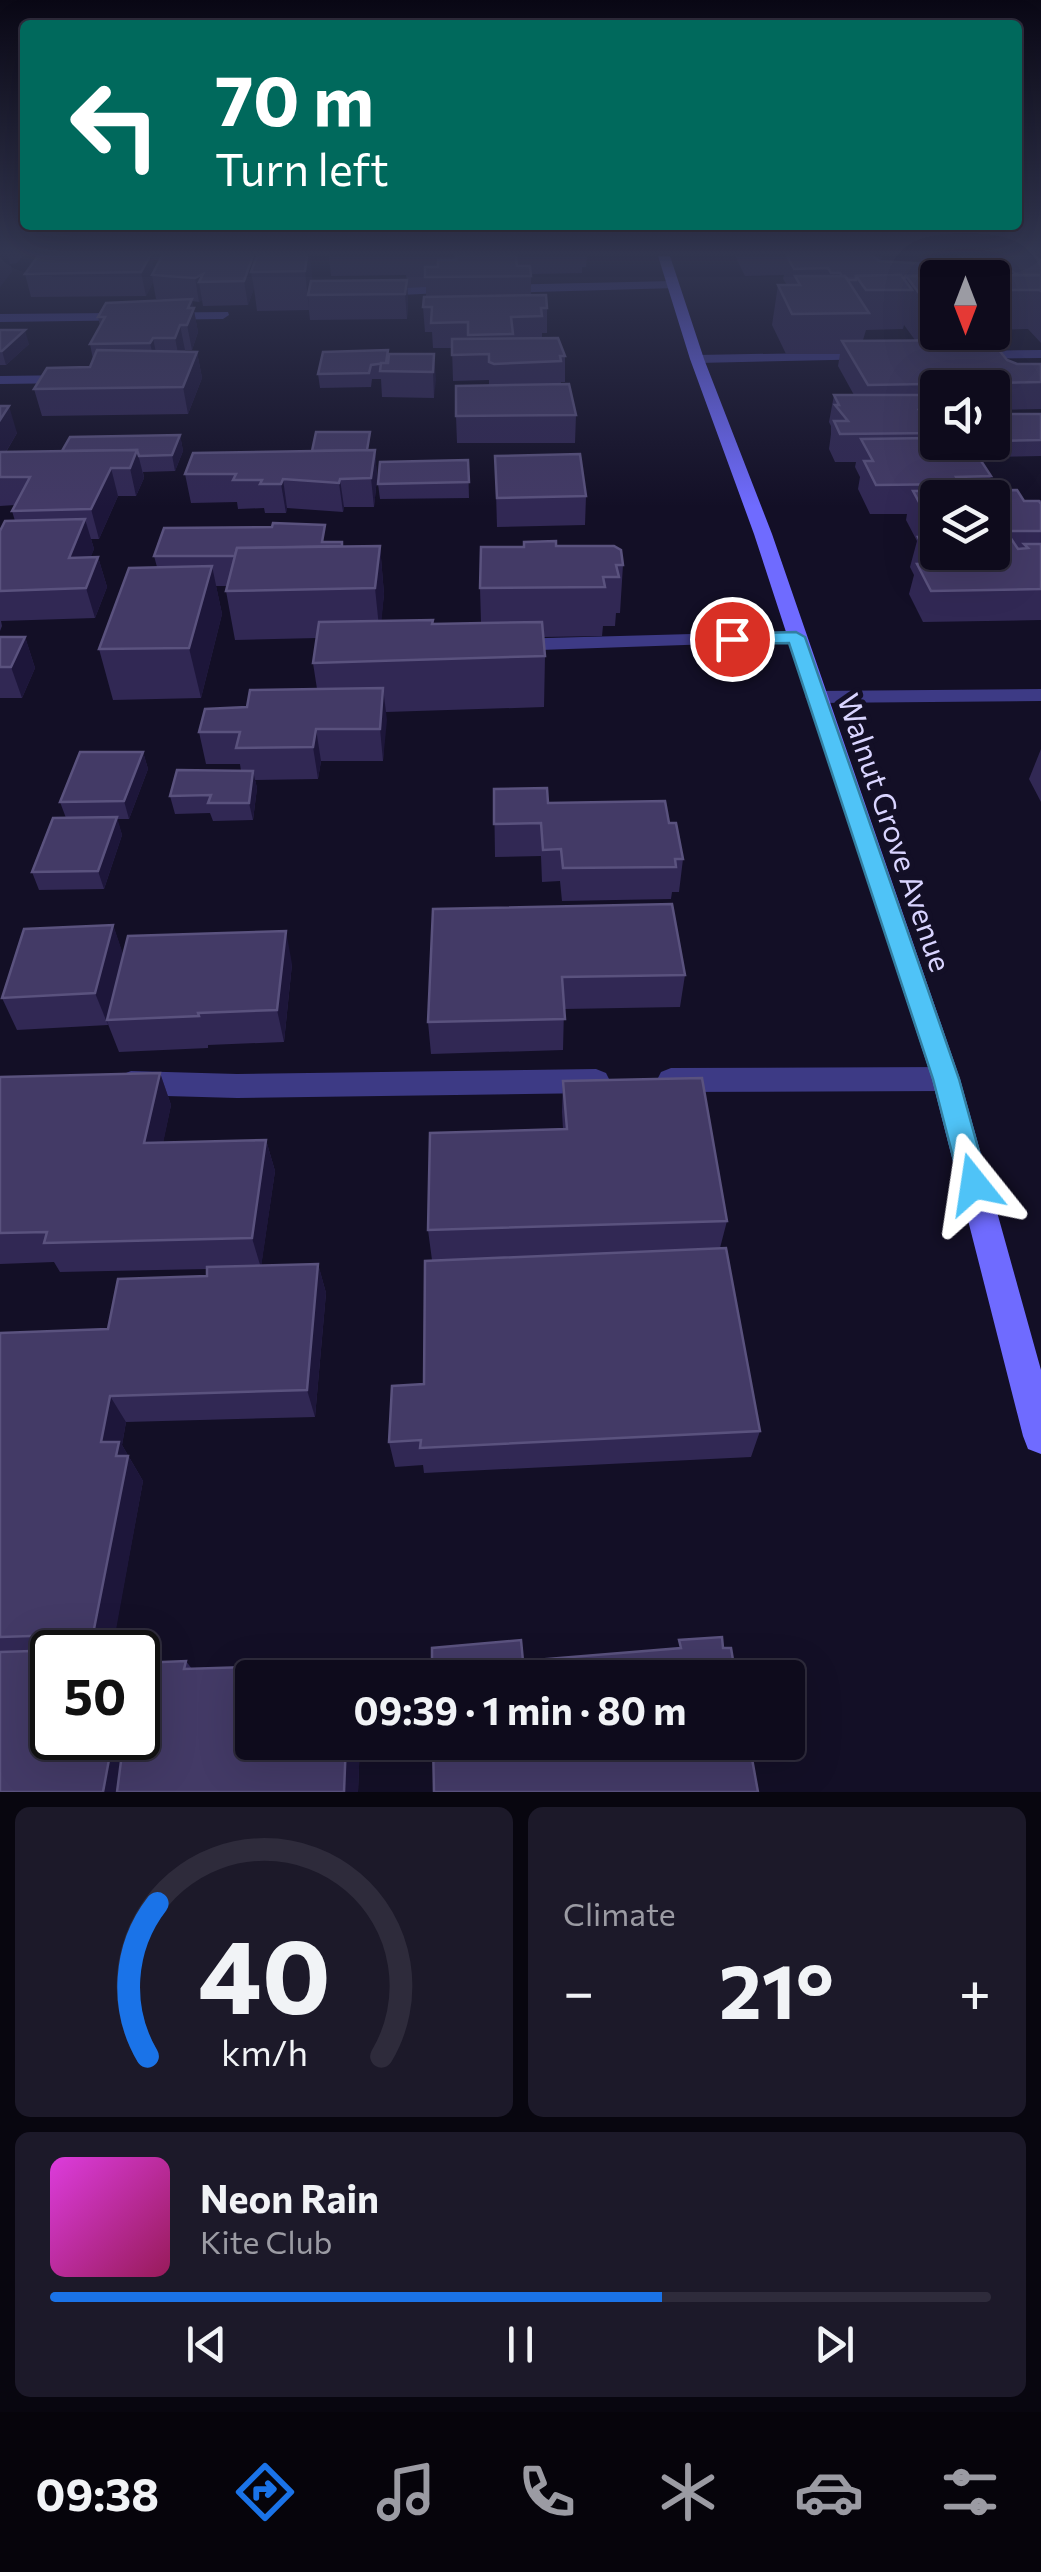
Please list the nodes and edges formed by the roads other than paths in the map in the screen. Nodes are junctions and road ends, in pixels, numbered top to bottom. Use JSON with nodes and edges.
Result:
{"nodes":[{"id":1,"x":691,"y":340,"type":"edge"},
{"id":2,"x":1041,"y":354,"type":"edge"},
{"id":3,"x":947,"y":355,"type":"edge"},
{"id":4,"x":891,"y":356,"type":"edge"},
{"id":5,"x":697,"y":359,"type":"junction"},
{"id":6,"x":86,"y":378,"type":"edge"},
{"id":7,"x":0,"y":380,"type":"edge"},
{"id":8,"x":796,"y":637,"type":"junction"},
{"id":9,"x":496,"y":646,"type":"edge"},
{"id":10,"x":815,"y":696,"type":"junction"},
{"id":11,"x":1041,"y":696,"type":"edge"},
{"id":12,"x":946,"y":1079,"type":"junction"},
{"id":13,"x":98,"y":1082,"type":"edge"},
{"id":14,"x":1041,"y":1436,"type":"edge"}],
"edges":[{"from":1,"to":5,"type":"main road","name":"Walnut Grove Avenue"},
{"from":2,"to":3,"type":"street"},
{"from":4,"to":5,"type":"street"},
{"from":5,"to":8,"type":"main road","name":"Walnut Grove Avenue"},
{"from":6,"to":7,"type":"street"},
{"from":8,"to":9,"type":"street"},
{"from":8,"to":10,"type":"main road","name":"Walnut Grove Avenue"},
{"from":10,"to":11,"type":"street"},
{"from":10,"to":12,"type":"main road","name":"Walnut Grove Avenue"},
{"from":12,"to":13,"type":"street"},
{"from":12,"to":14,"type":"main road","name":"Walnut Grove Avenue"}]}
